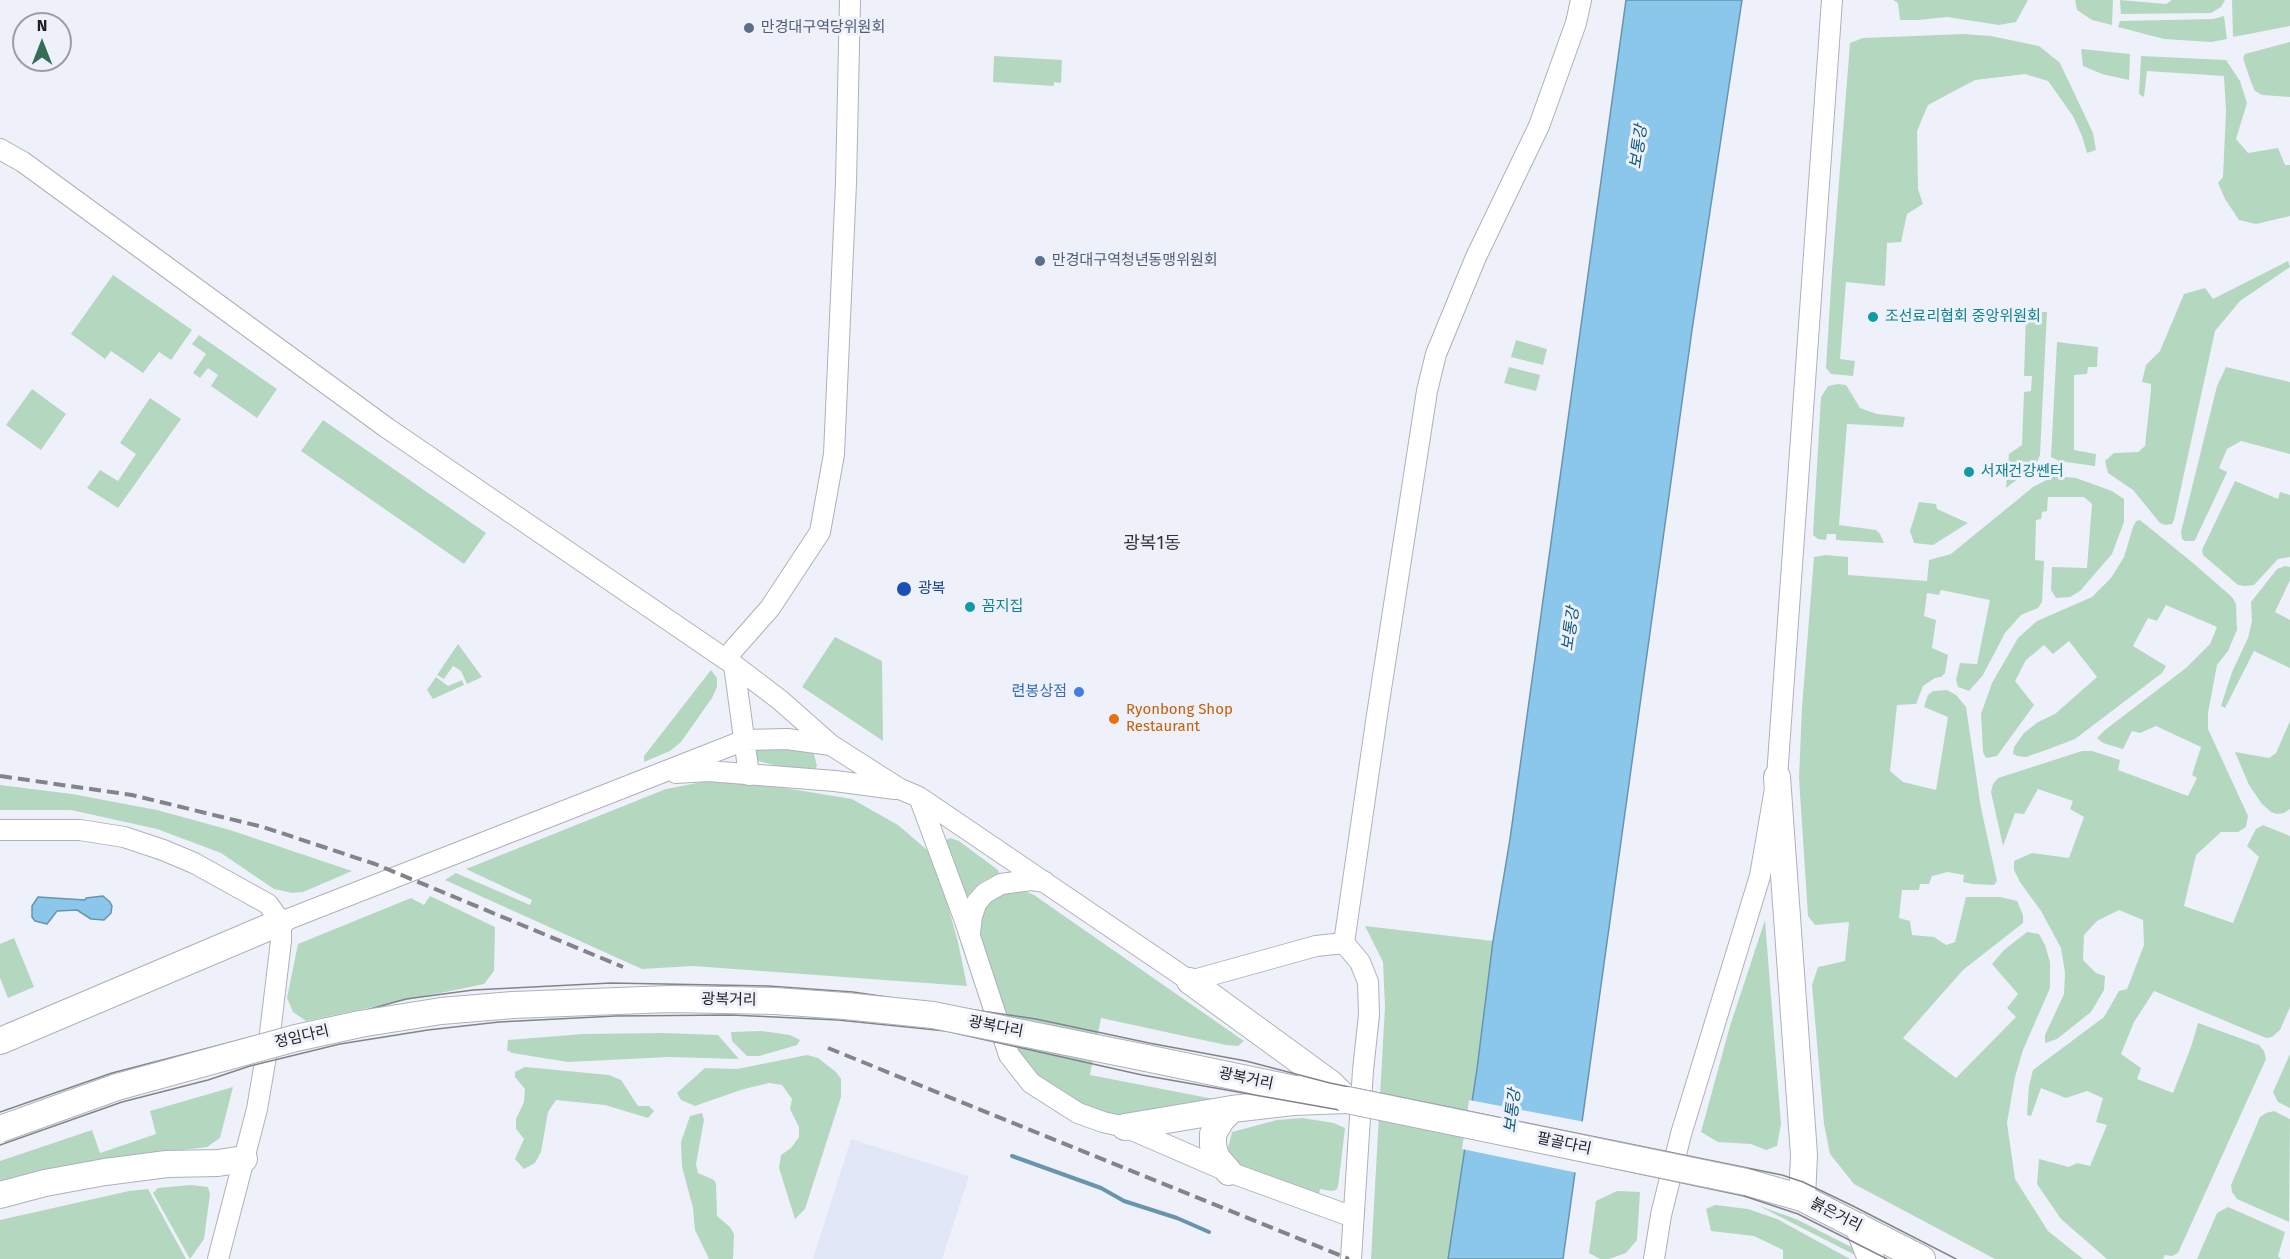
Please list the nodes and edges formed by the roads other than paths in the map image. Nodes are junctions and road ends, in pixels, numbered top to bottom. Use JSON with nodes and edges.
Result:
{"nodes":[{"id":1,"x":850,"y":0,"type":"edge"},
{"id":2,"x":1581,"y":0,"type":"edge"},
{"id":3,"x":1832,"y":0,"type":"edge"},
{"id":4,"x":0,"y":149,"type":"edge"},
{"id":5,"x":729,"y":662,"type":"junction"},
{"id":6,"x":745,"y":740,"type":"junction"},
{"id":7,"x":831,"y":746,"type":"junction"},
{"id":8,"x":655,"y":775,"type":"junction"},
{"id":9,"x":749,"y":775,"type":"junction"},
{"id":10,"x":1777,"y":777,"type":"junction"},
{"id":11,"x":835,"y":781,"type":"junction"},
{"id":12,"x":900,"y":789,"type":"junction"},
{"id":13,"x":919,"y":797,"type":"junction"},
{"id":14,"x":0,"y":830,"type":"edge"},
{"id":15,"x":1045,"y":882,"type":"junction"},
{"id":16,"x":281,"y":922,"type":"junction"},
{"id":17,"x":969,"y":939,"type":"junction"},
{"id":18,"x":1344,"y":943,"type":"junction"},
{"id":19,"x":1190,"y":981,"type":"junction"},
{"id":20,"x":614,"y":1000,"type":"joint"},
{"id":21,"x":844,"y":1006,"type":"joint"},
{"id":22,"x":0,"y":1041,"type":"edge"},
{"id":23,"x":1146,"y":1058,"type":"joint"},
{"id":24,"x":1347,"y":1100,"type":"junction"},
{"id":25,"x":1232,"y":1109,"type":"junction"},
{"id":26,"x":1125,"y":1127,"type":"junction"},
{"id":27,"x":0,"y":1129,"type":"edge"},
{"id":28,"x":244,"y":1159,"type":"junction"},
{"id":29,"x":1229,"y":1172,"type":"junction"},
{"id":30,"x":1746,"y":1182,"type":"joint"},
{"id":31,"x":0,"y":1195,"type":"edge"},
{"id":32,"x":1802,"y":1198,"type":"junction"},
{"id":33,"x":1353,"y":1217,"type":"junction"},
{"id":34,"x":1858,"y":1226,"type":"junction"},
{"id":35,"x":218,"y":1259,"type":"edge"},
{"id":36,"x":1351,"y":1259,"type":"edge"},
{"id":37,"x":1654,"y":1259,"type":"edge"},
{"id":38,"x":1871,"y":1259,"type":"edge"},
{"id":39,"x":1922,"y":1259,"type":"edge"}],
"edges":[{"from":1,"to":5,"type":"main road"},
{"from":2,"to":18,"type":"main road"},
{"from":3,"to":10,"type":"main road"},
{"from":4,"to":5,"type":"main road"},
{"from":5,"to":6,"type":"main road"},
{"from":5,"to":7,"type":"main road"},
{"from":6,"to":7,"type":"main road"},
{"from":6,"to":8,"type":"main road"},
{"from":6,"to":9,"type":"main road"},
{"from":7,"to":11,"type":"main road"},
{"from":7,"to":12,"type":"main road"},
{"from":8,"to":9,"type":"main road"},
{"from":8,"to":16,"type":"main road"},
{"from":9,"to":11,"type":"main road"},
{"from":10,"to":32,"type":"highway"},
{"from":10,"to":37,"type":"main road"},
{"from":11,"to":12,"type":"main road"},
{"from":12,"to":13,"type":"main road"},
{"from":13,"to":15,"type":"main road"},
{"from":13,"to":17,"type":"main road"},
{"from":14,"to":16,"type":"main road"},
{"from":15,"to":17,"type":"main road"},
{"from":15,"to":19,"type":"main road"},
{"from":16,"to":22,"type":"highway"},
{"from":16,"to":28,"type":"main road"},
{"from":17,"to":26,"type":"main road"},
{"from":18,"to":19,"type":"main road"},
{"from":18,"to":33,"type":"main road"},
{"from":19,"to":24,"type":"highway"},
{"from":20,"to":21,"type":"highway","name":"광복거리","bridge":true},
{"from":20,"to":27,"type":"highway","name":"정임다리","bridge":true},
{"from":21,"to":23,"type":"highway","name":"광복다리","bridge":true},
{"from":23,"to":24,"type":"highway","name":"광복거리"},
{"from":24,"to":25,"type":"highway"},
{"from":24,"to":30,"type":"highway","name":"팔골다리","bridge":true},
{"from":25,"to":26,"type":"highway"},
{"from":25,"to":29,"type":"highway"},
{"from":26,"to":29,"type":"main road"},
{"from":28,"to":31,"type":"highway"},
{"from":28,"to":35,"type":"main road"},
{"from":29,"to":33,"type":"main road"},
{"from":30,"to":32,"type":"highway","name":"붉은거리"},
{"from":32,"to":34,"type":"highway","name":"붉은거리"},
{"from":33,"to":36,"type":"main road"},
{"from":34,"to":38,"type":"highway"},
{"from":34,"to":39,"type":"highway","name":"붉은거리"}]}
